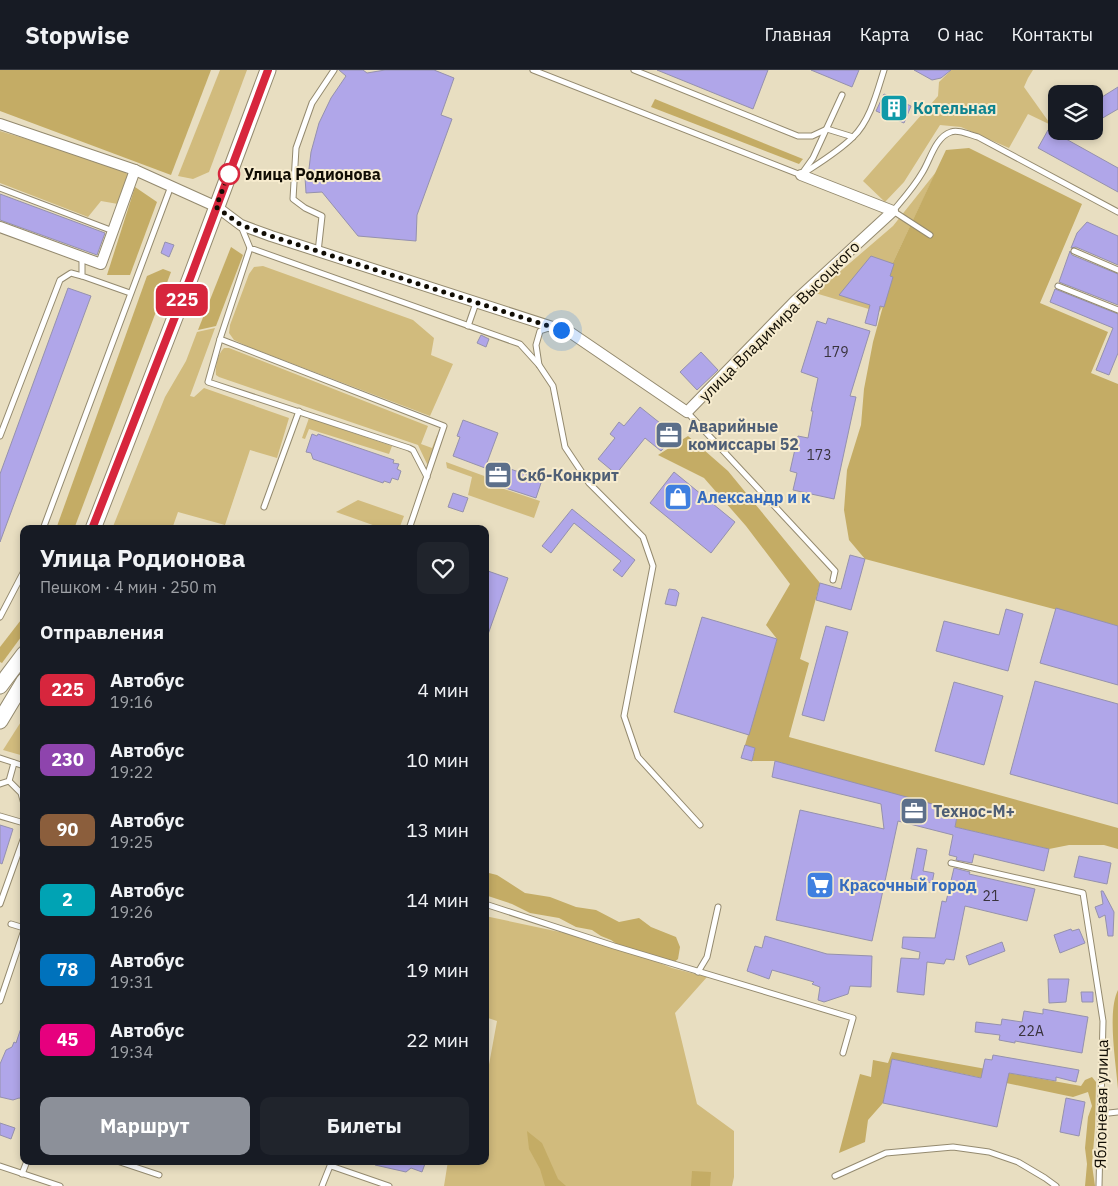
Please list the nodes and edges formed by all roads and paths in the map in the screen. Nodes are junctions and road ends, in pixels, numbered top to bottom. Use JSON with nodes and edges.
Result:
{"nodes":[{"id":1,"x":268,"y":70,"type":"edge"},
{"id":2,"x":334,"y":70,"type":"edge"},
{"id":3,"x":533,"y":70,"type":"edge"},
{"id":4,"x":634,"y":70,"type":"edge"},
{"id":5,"x":884,"y":70,"type":"edge"},
{"id":6,"x":842,"y":95,"type":"dead end"},
{"id":7,"x":0,"y":124,"type":"edge"},
{"id":8,"x":827,"y":129,"type":"junction"},
{"id":9,"x":853,"y":137,"type":"junction"},
{"id":10,"x":135,"y":170,"type":"junction"},
{"id":11,"x":802,"y":175,"type":"junction"},
{"id":12,"x":171,"y":185,"type":"junction"},
{"id":13,"x":0,"y":188,"type":"edge"},
{"id":14,"x":216,"y":207,"type":"junction"},
{"id":15,"x":893,"y":210,"type":"junction"},
{"id":16,"x":1118,"y":212,"type":"edge"},
{"id":17,"x":241,"y":225,"type":"junction"},
{"id":18,"x":0,"y":228,"type":"edge"},
{"id":19,"x":113,"y":230,"type":"junction"},
{"id":20,"x":930,"y":234,"type":"dead end"},
{"id":21,"x":250,"y":248,"type":"junction"},
{"id":22,"x":1074,"y":251,"type":"dead end"},
{"id":23,"x":318,"y":252,"type":"junction"},
{"id":24,"x":82,"y":258,"type":"junction"},
{"id":25,"x":1118,"y":270,"type":"edge"},
{"id":26,"x":82,"y":276,"type":"junction"},
{"id":27,"x":1058,"y":286,"type":"dead end"},
{"id":28,"x":130,"y":294,"type":"junction"},
{"id":29,"x":476,"y":302,"type":"junction"},
{"id":30,"x":1118,"y":310,"type":"edge"},
{"id":31,"x":468,"y":326,"type":"junction"},
{"id":32,"x":551,"y":327,"type":"junction"},
{"id":33,"x":220,"y":339,"type":"junction"},
{"id":34,"x":539,"y":365,"type":"junction"},
{"id":35,"x":299,"y":411,"type":"junction"},
{"id":36,"x":687,"y":412,"type":"junction"},
{"id":37,"x":0,"y":436,"type":"edge"},
{"id":38,"x":427,"y":477,"type":"junction"},
{"id":39,"x":264,"y":507,"type":"dead end"},
{"id":40,"x":44,"y":525,"type":"edge"},
{"id":41,"x":94,"y":525,"type":"edge"},
{"id":42,"x":410,"y":525,"type":"edge"},
{"id":43,"x":20,"y":579,"type":"edge"},
{"id":44,"x":833,"y":580,"type":"dead end"},
{"id":45,"x":0,"y":617,"type":"edge"},
{"id":46,"x":20,"y":659,"type":"edge"},
{"id":47,"x":1,"y":683,"type":"edge"},
{"id":48,"x":20,"y":688,"type":"edge"},
{"id":49,"x":0,"y":721,"type":"edge"},
{"id":50,"x":0,"y":758,"type":"edge"},
{"id":51,"x":14,"y":763,"type":"junction"},
{"id":52,"x":20,"y":765,"type":"edge"},
{"id":53,"x":9,"y":781,"type":"junction"},
{"id":54,"x":0,"y":784,"type":"edge"},
{"id":55,"x":20,"y":792,"type":"edge"},
{"id":56,"x":0,"y":816,"type":"edge"},
{"id":57,"x":20,"y":822,"type":"edge"},
{"id":58,"x":700,"y":825,"type":"dead end"},
{"id":59,"x":20,"y":849,"type":"edge"},
{"id":60,"x":951,"y":863,"type":"dead end"},
{"id":61,"x":0,"y":904,"type":"edge"},
{"id":62,"x":489,"y":905,"type":"edge"},
{"id":63,"x":718,"y":907,"type":"dead end"},
{"id":64,"x":11,"y":924,"type":"dead end"},
{"id":65,"x":20,"y":927,"type":"edge"},
{"id":66,"x":20,"y":941,"type":"edge"},
{"id":67,"x":698,"y":972,"type":"junction"},
{"id":68,"x":0,"y":1001,"type":"edge"},
{"id":69,"x":843,"y":1053,"type":"dead end"},
{"id":70,"x":1118,"y":1112,"type":"edge"},
{"id":71,"x":1100,"y":1114,"type":"junction"},
{"id":72,"x":25,"y":1165,"type":"edge"},
{"id":73,"x":129,"y":1165,"type":"edge"},
{"id":74,"x":331,"y":1165,"type":"edge"},
{"id":75,"x":334,"y":1165,"type":"edge"},
{"id":76,"x":0,"y":1166,"type":"edge"},
{"id":77,"x":22,"y":1174,"type":"junction"},
{"id":78,"x":159,"y":1175,"type":"dead end"},
{"id":79,"x":835,"y":1176,"type":"dead end"},
{"id":80,"x":60,"y":1186,"type":"edge"},
{"id":81,"x":322,"y":1186,"type":"edge"},
{"id":82,"x":389,"y":1186,"type":"edge"},
{"id":83,"x":1056,"y":1186,"type":"edge"},
{"id":84,"x":1099,"y":1186,"type":"edge"}],
"edges":[{"from":1,"to":14,"type":"main road"},
{"from":2,"to":23,"type":"lane"},
{"from":3,"to":11,"type":"lane"},
{"from":4,"to":8,"type":"lane"},
{"from":5,"to":9,"type":"lane"},
{"from":6,"to":8,"type":"lane"},
{"from":7,"to":10,"type":"street","name":"улица Владимира Высоцкого"},
{"from":8,"to":9,"type":"lane"},
{"from":8,"to":11,"type":"lane"},
{"from":9,"to":11,"type":"lane"},
{"from":10,"to":12,"type":"street","name":"улица Владимира Высоцкого"},
{"from":10,"to":19,"type":"street"},
{"from":11,"to":15,"type":"street"},
{"from":12,"to":14,"type":"street","name":"улица Владимира Высоцкого"},
{"from":12,"to":28,"type":"lane"},
{"from":13,"to":19,"type":"lane"},
{"from":14,"to":17,"type":"street","name":"улица Владимира Высоцкого"},
{"from":14,"to":41,"type":"main road"},
{"from":15,"to":16,"type":"lane"},
{"from":15,"to":20,"type":"lane"},
{"from":15,"to":36,"type":"street","name":"улица Владимира Высоцкого"},
{"from":17,"to":21,"type":"lane"},
{"from":17,"to":23,"type":"street","name":"улица Владимира Высоцкого"},
{"from":18,"to":24,"type":"street"},
{"from":19,"to":24,"type":"street"},
{"from":21,"to":31,"type":"lane"},
{"from":21,"to":33,"type":"lane"},
{"from":22,"to":25,"type":"lane"},
{"from":23,"to":29,"type":"street","name":"улица Владимира Высоцкого"},
{"from":24,"to":26,"type":"lane"},
{"from":26,"to":28,"type":"lane"},
{"from":26,"to":37,"type":"lane"},
{"from":27,"to":30,"type":"lane"},
{"from":28,"to":40,"type":"lane"},
{"from":29,"to":31,"type":"lane"},
{"from":29,"to":32,"type":"street","name":"улица Владимира Высоцкого"},
{"from":31,"to":34,"type":"lane"},
{"from":32,"to":34,"type":"lane"},
{"from":32,"to":36,"type":"street","name":"улица Владимира Высоцкого"},
{"from":33,"to":35,"type":"lane"},
{"from":33,"to":38,"type":"lane"},
{"from":34,"to":58,"type":"lane"},
{"from":35,"to":38,"type":"lane"},
{"from":35,"to":39,"type":"lane"},
{"from":36,"to":44,"type":"lane"},
{"from":38,"to":42,"type":"lane"},
{"from":43,"to":45,"type":"lane"},
{"from":46,"to":47,"type":"main road"},
{"from":48,"to":49,"type":"main road"},
{"from":50,"to":51,"type":"lane"},
{"from":51,"to":52,"type":"lane"},
{"from":51,"to":53,"type":"lane"},
{"from":53,"to":54,"type":"lane"},
{"from":53,"to":55,"type":"lane"},
{"from":56,"to":57,"type":"lane"},
{"from":59,"to":61,"type":"lane"},
{"from":60,"to":71,"type":"lane","name":"Яблоневая улица"},
{"from":62,"to":67,"type":"lane"},
{"from":63,"to":67,"type":"lane"},
{"from":64,"to":65,"type":"lane"},
{"from":66,"to":68,"type":"lane"},
{"from":67,"to":69,"type":"lane"},
{"from":70,"to":71,"type":"lane"},
{"from":71,"to":84,"type":"lane","name":"Яблоневая улица"},
{"from":72,"to":77,"type":"lane"},
{"from":73,"to":78,"type":"lane"},
{"from":74,"to":81,"type":"lane"},
{"from":75,"to":82,"type":"lane"},
{"from":76,"to":77,"type":"lane"},
{"from":77,"to":80,"type":"lane"},
{"from":79,"to":83,"type":"lane"}]}
